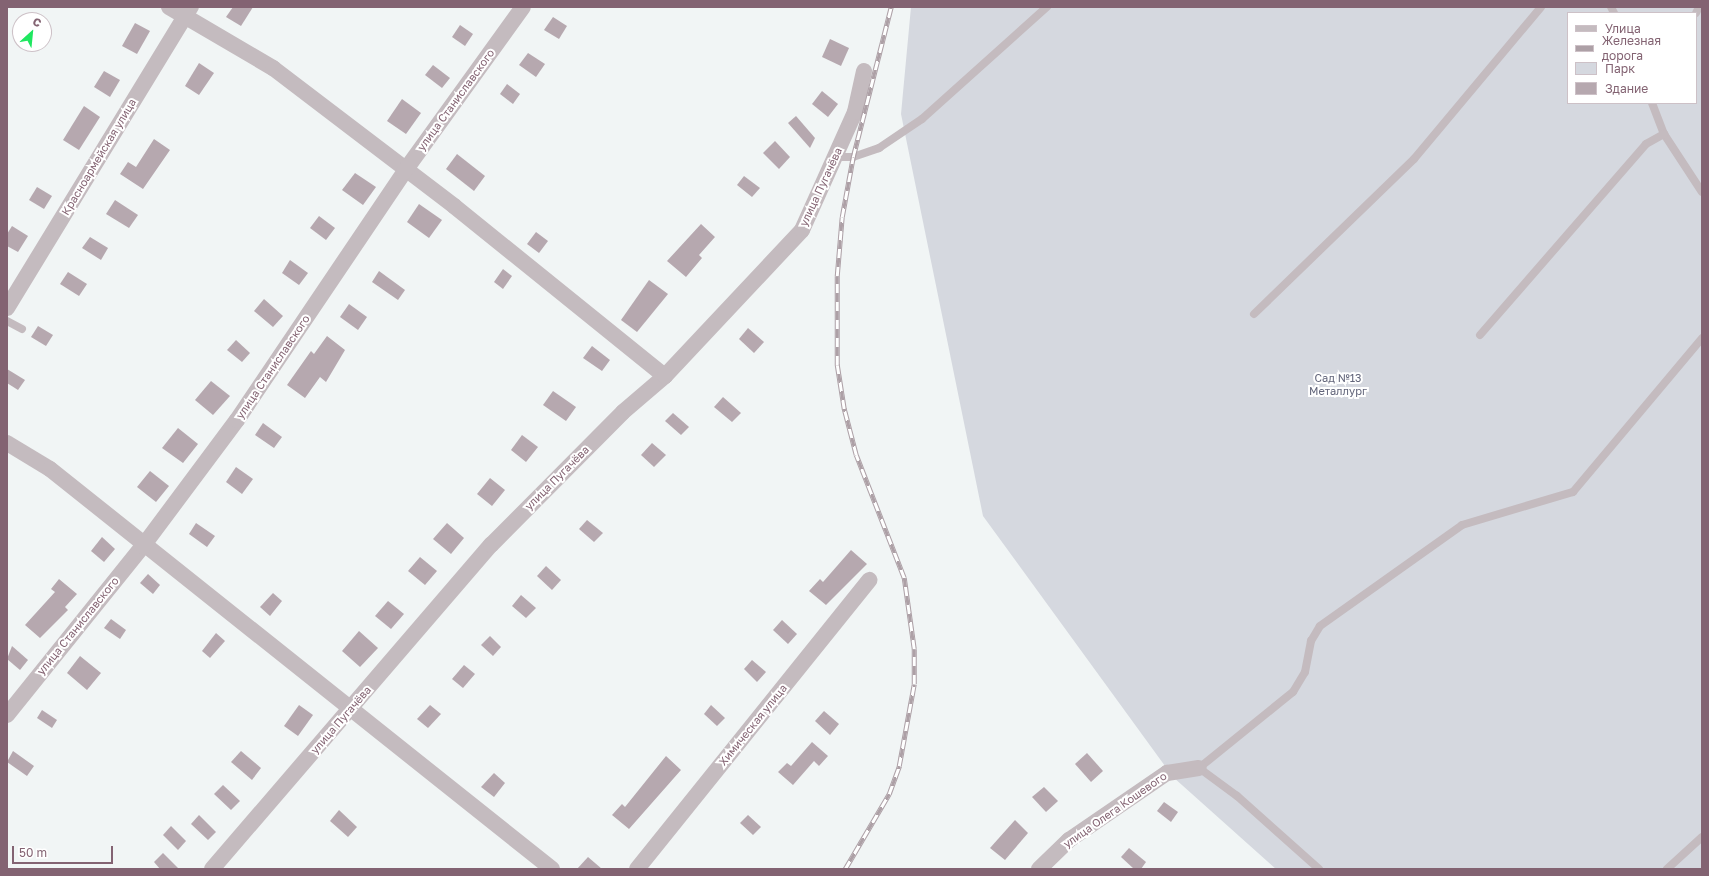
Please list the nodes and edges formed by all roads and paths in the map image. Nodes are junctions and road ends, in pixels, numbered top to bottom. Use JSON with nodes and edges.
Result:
{"nodes":[{"id":1,"x":168,"y":7,"type":"edge"},
{"id":2,"x":522,"y":7,"type":"edge"},
{"id":3,"x":1047,"y":7,"type":"edge"},
{"id":4,"x":1541,"y":7,"type":"edge"},
{"id":5,"x":188,"y":12,"type":"edge"},
{"id":6,"x":864,"y":71,"type":"dead end"},
{"id":7,"x":1652,"y":104,"type":"edge"},
{"id":8,"x":1664,"y":134,"type":"junction"},
{"id":9,"x":836,"y":157,"type":"junction"},
{"id":10,"x":404,"y":172,"type":"junction"},
{"id":11,"x":1702,"y":192,"type":"edge"},
{"id":12,"x":7,"y":308,"type":"edge"},
{"id":13,"x":1254,"y":314,"type":"dead end"},
{"id":14,"x":7,"y":321,"type":"edge"},
{"id":15,"x":22,"y":329,"type":"dead end"},
{"id":16,"x":1480,"y":335,"type":"dead end"},
{"id":17,"x":1702,"y":338,"type":"edge"},
{"id":18,"x":665,"y":376,"type":"junction"},
{"id":19,"x":7,"y":443,"type":"edge"},
{"id":20,"x":143,"y":546,"type":"junction"},
{"id":21,"x":869,"y":580,"type":"dead end"},
{"id":22,"x":352,"y":708,"type":"junction"},
{"id":23,"x":7,"y":715,"type":"edge"},
{"id":24,"x":1199,"y":768,"type":"junction"},
{"id":25,"x":1702,"y":837,"type":"edge"},
{"id":26,"x":212,"y":869,"type":"edge"},
{"id":27,"x":552,"y":869,"type":"edge"},
{"id":28,"x":637,"y":869,"type":"edge"},
{"id":29,"x":1039,"y":869,"type":"edge"},
{"id":30,"x":1319,"y":869,"type":"edge"},
{"id":31,"x":1667,"y":869,"type":"edge"}],
"edges":[{"from":1,"to":5,"type":"street"},
{"from":2,"to":10,"type":"street","name":"улица Станиславского"},
{"from":3,"to":9,"type":"lane"},
{"from":4,"to":13,"type":"lane"},
{"from":5,"to":10,"type":"street"},
{"from":5,"to":12,"type":"street","name":"Красноармейская улица"},
{"from":6,"to":9,"type":"street","name":"улица Пугачёва"},
{"from":7,"to":8,"type":"lane"},
{"from":8,"to":11,"type":"lane"},
{"from":8,"to":16,"type":"lane"},
{"from":9,"to":18,"type":"street","name":"улица Пугачёва"},
{"from":10,"to":18,"type":"street"},
{"from":10,"to":20,"type":"street","name":"улица Станиславского"},
{"from":14,"to":15,"type":"lane"},
{"from":17,"to":24,"type":"lane"},
{"from":18,"to":22,"type":"street","name":"улица Пугачёва"},
{"from":19,"to":20,"type":"street"},
{"from":20,"to":22,"type":"street"},
{"from":20,"to":23,"type":"street","name":"улица Станиславского"},
{"from":21,"to":28,"type":"street","name":"Химическая улица"},
{"from":22,"to":26,"type":"street","name":"улица Пугачёва"},
{"from":22,"to":27,"type":"street"},
{"from":24,"to":29,"type":"street","name":"улица Олега Кошевого"},
{"from":24,"to":30,"type":"lane"},
{"from":25,"to":31,"type":"lane"}]}
